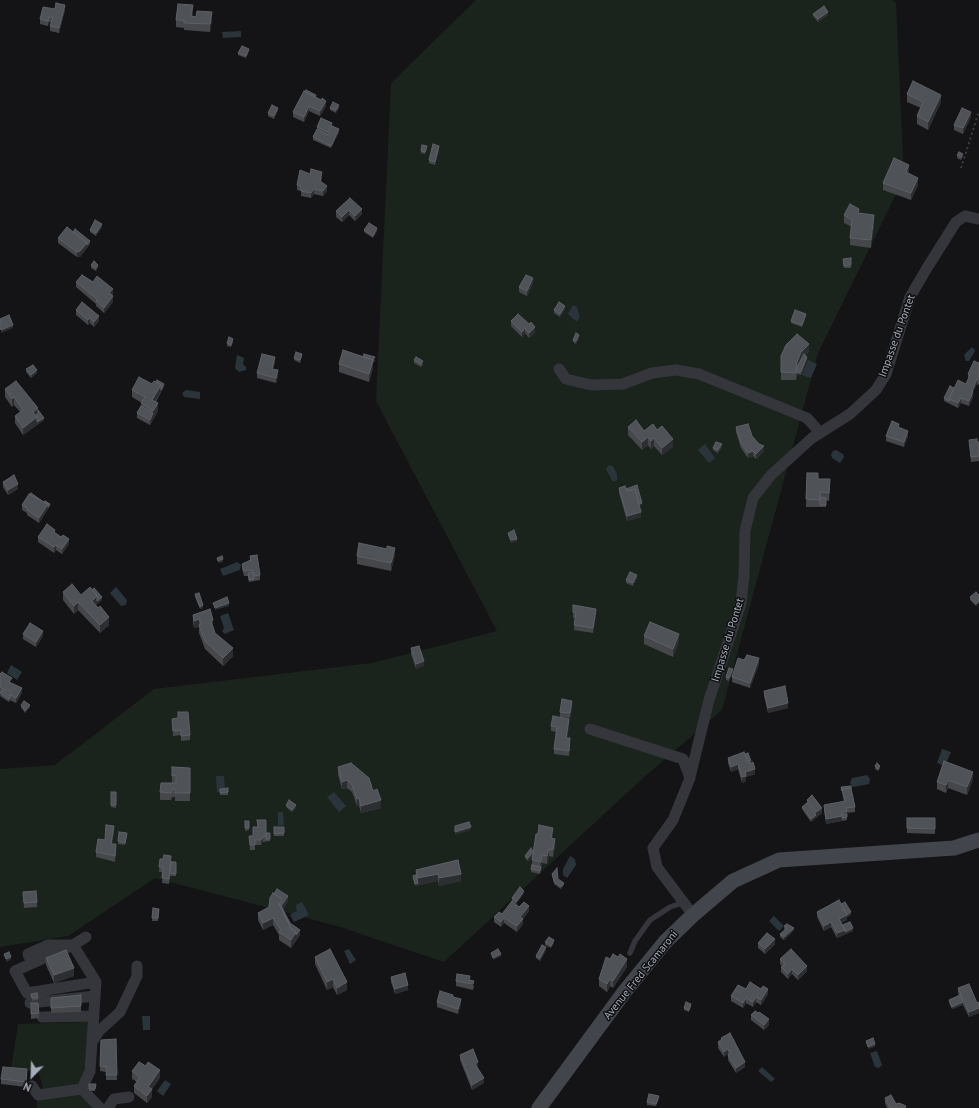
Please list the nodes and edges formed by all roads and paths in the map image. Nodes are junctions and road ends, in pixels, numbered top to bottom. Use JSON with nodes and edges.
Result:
{"nodes":[{"id":1,"x":979,"y":112,"type":"edge"},
{"id":2,"x":961,"y":168,"type":"dead end"},
{"id":3,"x":979,"y":219,"type":"edge"},
{"id":4,"x":559,"y":369,"type":"dead end"},
{"id":5,"x":819,"y":434,"type":"junction"},
{"id":6,"x":590,"y":729,"type":"dead end"},
{"id":7,"x":690,"y":777,"type":"junction"},
{"id":8,"x":979,"y":840,"type":"edge"},
{"id":9,"x":682,"y":902,"type":"junction"},
{"id":10,"x":693,"y":915,"type":"junction"},
{"id":11,"x":86,"y":937,"type":"dead end"},
{"id":12,"x":73,"y":945,"type":"junction"},
{"id":13,"x":630,"y":953,"type":"dead end"},
{"id":14,"x":137,"y":966,"type":"dead end"},
{"id":15,"x":96,"y":982,"type":"junction"},
{"id":16,"x":95,"y":996,"type":"junction"},
{"id":17,"x":30,"y":1003,"type":"edge"},
{"id":18,"x":94,"y":1016,"type":"junction"},
{"id":19,"x":42,"y":1018,"type":"dead end"},
{"id":20,"x":92,"y":1042,"type":"junction"},
{"id":21,"x":32,"y":1086,"type":"dead end"},
{"id":22,"x":82,"y":1089,"type":"junction"},
{"id":23,"x":129,"y":1098,"type":"dead end"},
{"id":24,"x":100,"y":1108,"type":"edge"},
{"id":25,"x":108,"y":1108,"type":"edge"},
{"id":26,"x":539,"y":1108,"type":"edge"}],
"edges":[{"from":1,"to":2,"type":"path"},
{"from":3,"to":5,"type":"street","name":"Impasse du Pontet"},
{"from":4,"to":5,"type":"street"},
{"from":5,"to":7,"type":"street","name":"Impasse du Pontet"},
{"from":6,"to":7,"type":"street"},
{"from":7,"to":9,"type":"street","name":"Impasse du Pontet"},
{"from":8,"to":10,"type":"main road","name":"Avenue Fred Scamaroni"},
{"from":9,"to":10,"type":"street","name":"Impasse du Pontet"},
{"from":9,"to":13,"type":"lane"},
{"from":10,"to":26,"type":"main road","name":"Avenue Fred Scamaroni"},
{"from":11,"to":12,"type":"street"},
{"from":12,"to":15,"type":"street"},
{"from":12,"to":15,"type":"street"},
{"from":14,"to":20,"type":"street"},
{"from":15,"to":16,"type":"street"},
{"from":16,"to":17,"type":"street"},
{"from":16,"to":18,"type":"street"},
{"from":18,"to":19,"type":"street"},
{"from":18,"to":20,"type":"street"},
{"from":20,"to":22,"type":"street"},
{"from":21,"to":22,"type":"street"},
{"from":22,"to":24,"type":"street"},
{"from":23,"to":25,"type":"street"}]}
